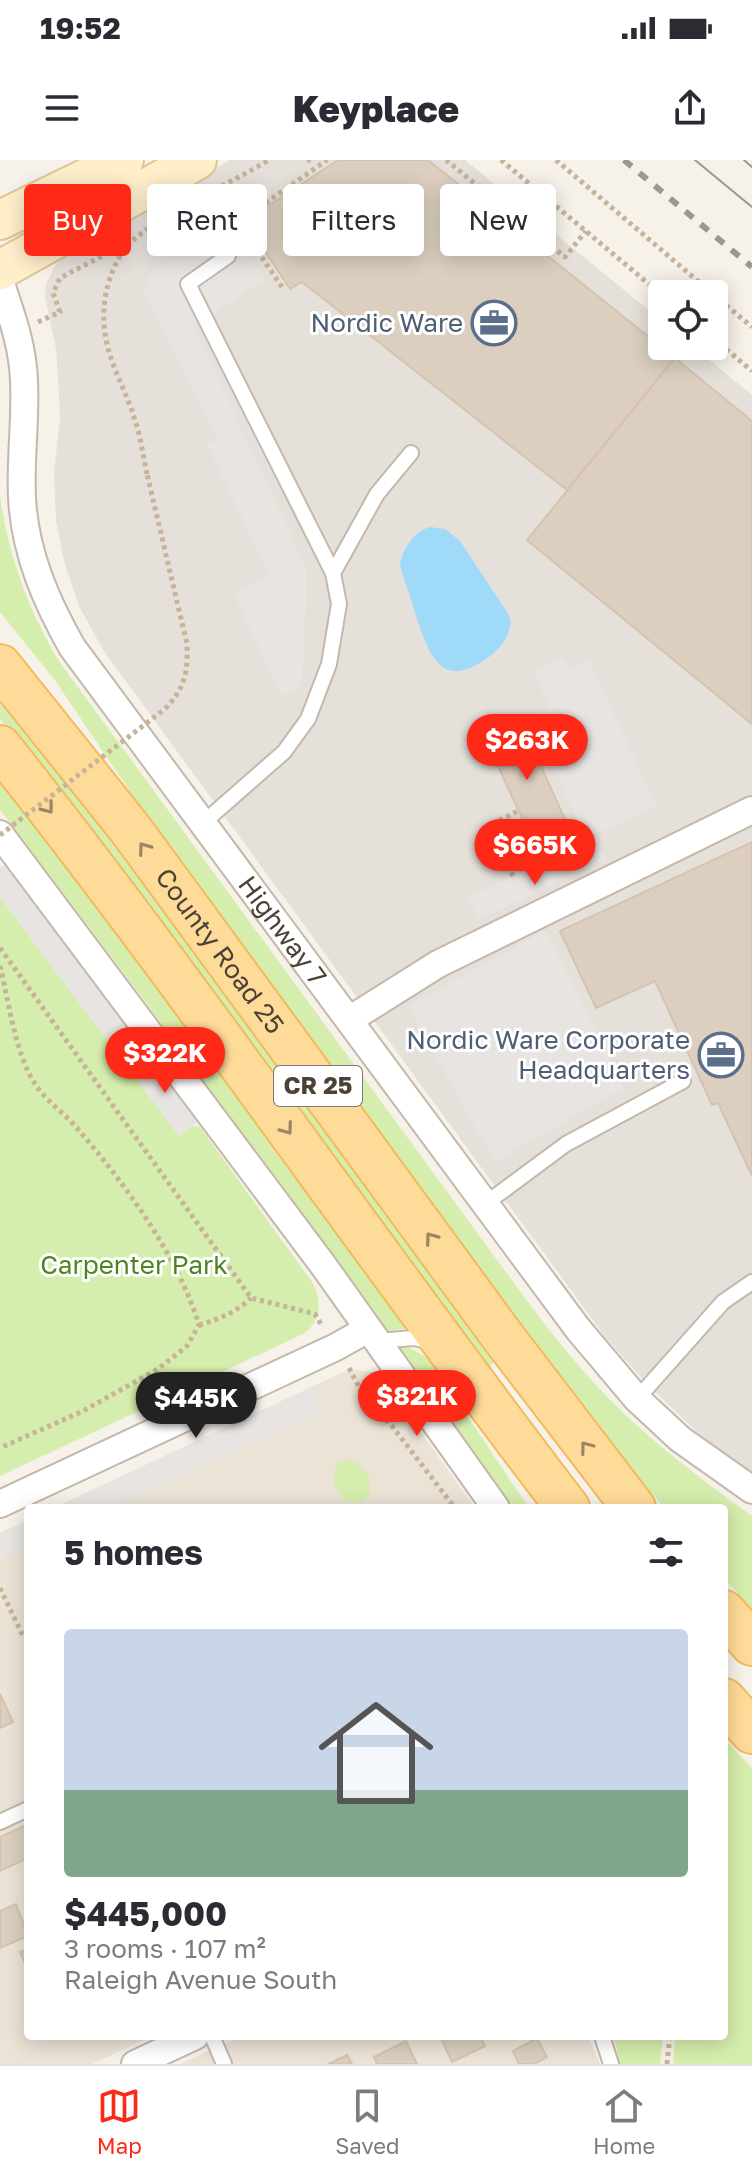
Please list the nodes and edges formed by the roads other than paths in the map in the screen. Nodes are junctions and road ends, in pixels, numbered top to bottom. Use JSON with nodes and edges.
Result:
{"nodes":[{"id":1,"x":124,"y":160,"type":"edge"},
{"id":2,"x":197,"y":160,"type":"edge"},
{"id":3,"x":0,"y":220,"type":"edge"},
{"id":4,"x":228,"y":256,"type":"dead end"},
{"id":5,"x":0,"y":270,"type":"edge"},
{"id":6,"x":0,"y":281,"type":"edge"},
{"id":7,"x":411,"y":453,"type":"dead end"},
{"id":8,"x":333,"y":573,"type":"junction"},
{"id":9,"x":0,"y":666,"type":"edge"},
{"id":10,"x":0,"y":747,"type":"edge"},
{"id":11,"x":752,"y":810,"type":"edge"},
{"id":12,"x":203,"y":823,"type":"junction"},
{"id":13,"x":0,"y":834,"type":"edge"},
{"id":14,"x":349,"y":1020,"type":"junction"},
{"id":15,"x":683,"y":1081,"type":"dead end"},
{"id":16,"x":485,"y":1204,"type":"junction"},
{"id":17,"x":752,"y":1282,"type":"edge"},
{"id":18,"x":373,"y":1335,"type":"junction"},
{"id":19,"x":451,"y":1354,"type":"junction"},
{"id":20,"x":637,"y":1399,"type":"junction"},
{"id":21,"x":752,"y":1490,"type":"edge"},
{"id":22,"x":0,"y":1504,"type":"edge"},
{"id":23,"x":493,"y":1504,"type":"edge"},
{"id":24,"x":565,"y":1504,"type":"edge"},
{"id":25,"x":631,"y":1504,"type":"edge"},
{"id":26,"x":728,"y":1617,"type":"edge"},
{"id":27,"x":752,"y":1644,"type":"edge"},
{"id":28,"x":728,"y":1705,"type":"edge"},
{"id":29,"x":752,"y":1732,"type":"edge"},
{"id":30,"x":24,"y":1811,"type":"edge"},
{"id":31,"x":0,"y":1822,"type":"edge"},
{"id":32,"x":186,"y":2040,"type":"edge"},
{"id":33,"x":214,"y":2040,"type":"edge"},
{"id":34,"x":603,"y":2040,"type":"edge"},
{"id":35,"x":135,"y":2064,"type":"edge"},
{"id":36,"x":224,"y":2064,"type":"edge"},
{"id":37,"x":611,"y":2064,"type":"edge"}],
"edges":[{"from":1,"to":3,"type":"street"},
{"from":2,"to":5,"type":"street"},
{"from":4,"to":8,"type":"lane"},
{"from":6,"to":12,"type":"street","name":"Highway 7"},
{"from":7,"to":8,"type":"lane"},
{"from":8,"to":12,"type":"lane"},
{"from":25,"to":9,"type":"main road","name":"County Road 25","number":"CR 25","one_way":true},
{"from":10,"to":19,"type":"main road","name":"County Road 25","number":"CR 25","one_way":true},
{"from":11,"to":14,"type":"street"},
{"from":12,"to":14,"type":"street","name":"Highway 7"},
{"from":13,"to":18,"type":"street"},
{"from":14,"to":16,"type":"street","name":"Highway 7"},
{"from":15,"to":16,"type":"lane"},
{"from":16,"to":20,"type":"street","name":"Highway 7"},
{"from":17,"to":20,"type":"lane"},
{"from":18,"to":19,"type":"lane"},
{"from":18,"to":22,"type":"street"},
{"from":18,"to":23,"type":"street"},
{"from":19,"to":24,"type":"main road","name":"County Road 25","number":"CR 25"},
{"from":20,"to":21,"type":"street","name":"Highway 7"},
{"from":26,"to":27,"type":"main road"},
{"from":28,"to":29,"type":"main road"},
{"from":30,"to":31,"type":"lane"},
{"from":32,"to":35,"type":"street"},
{"from":33,"to":36,"type":"lane"},
{"from":34,"to":37,"type":"lane"}]}
